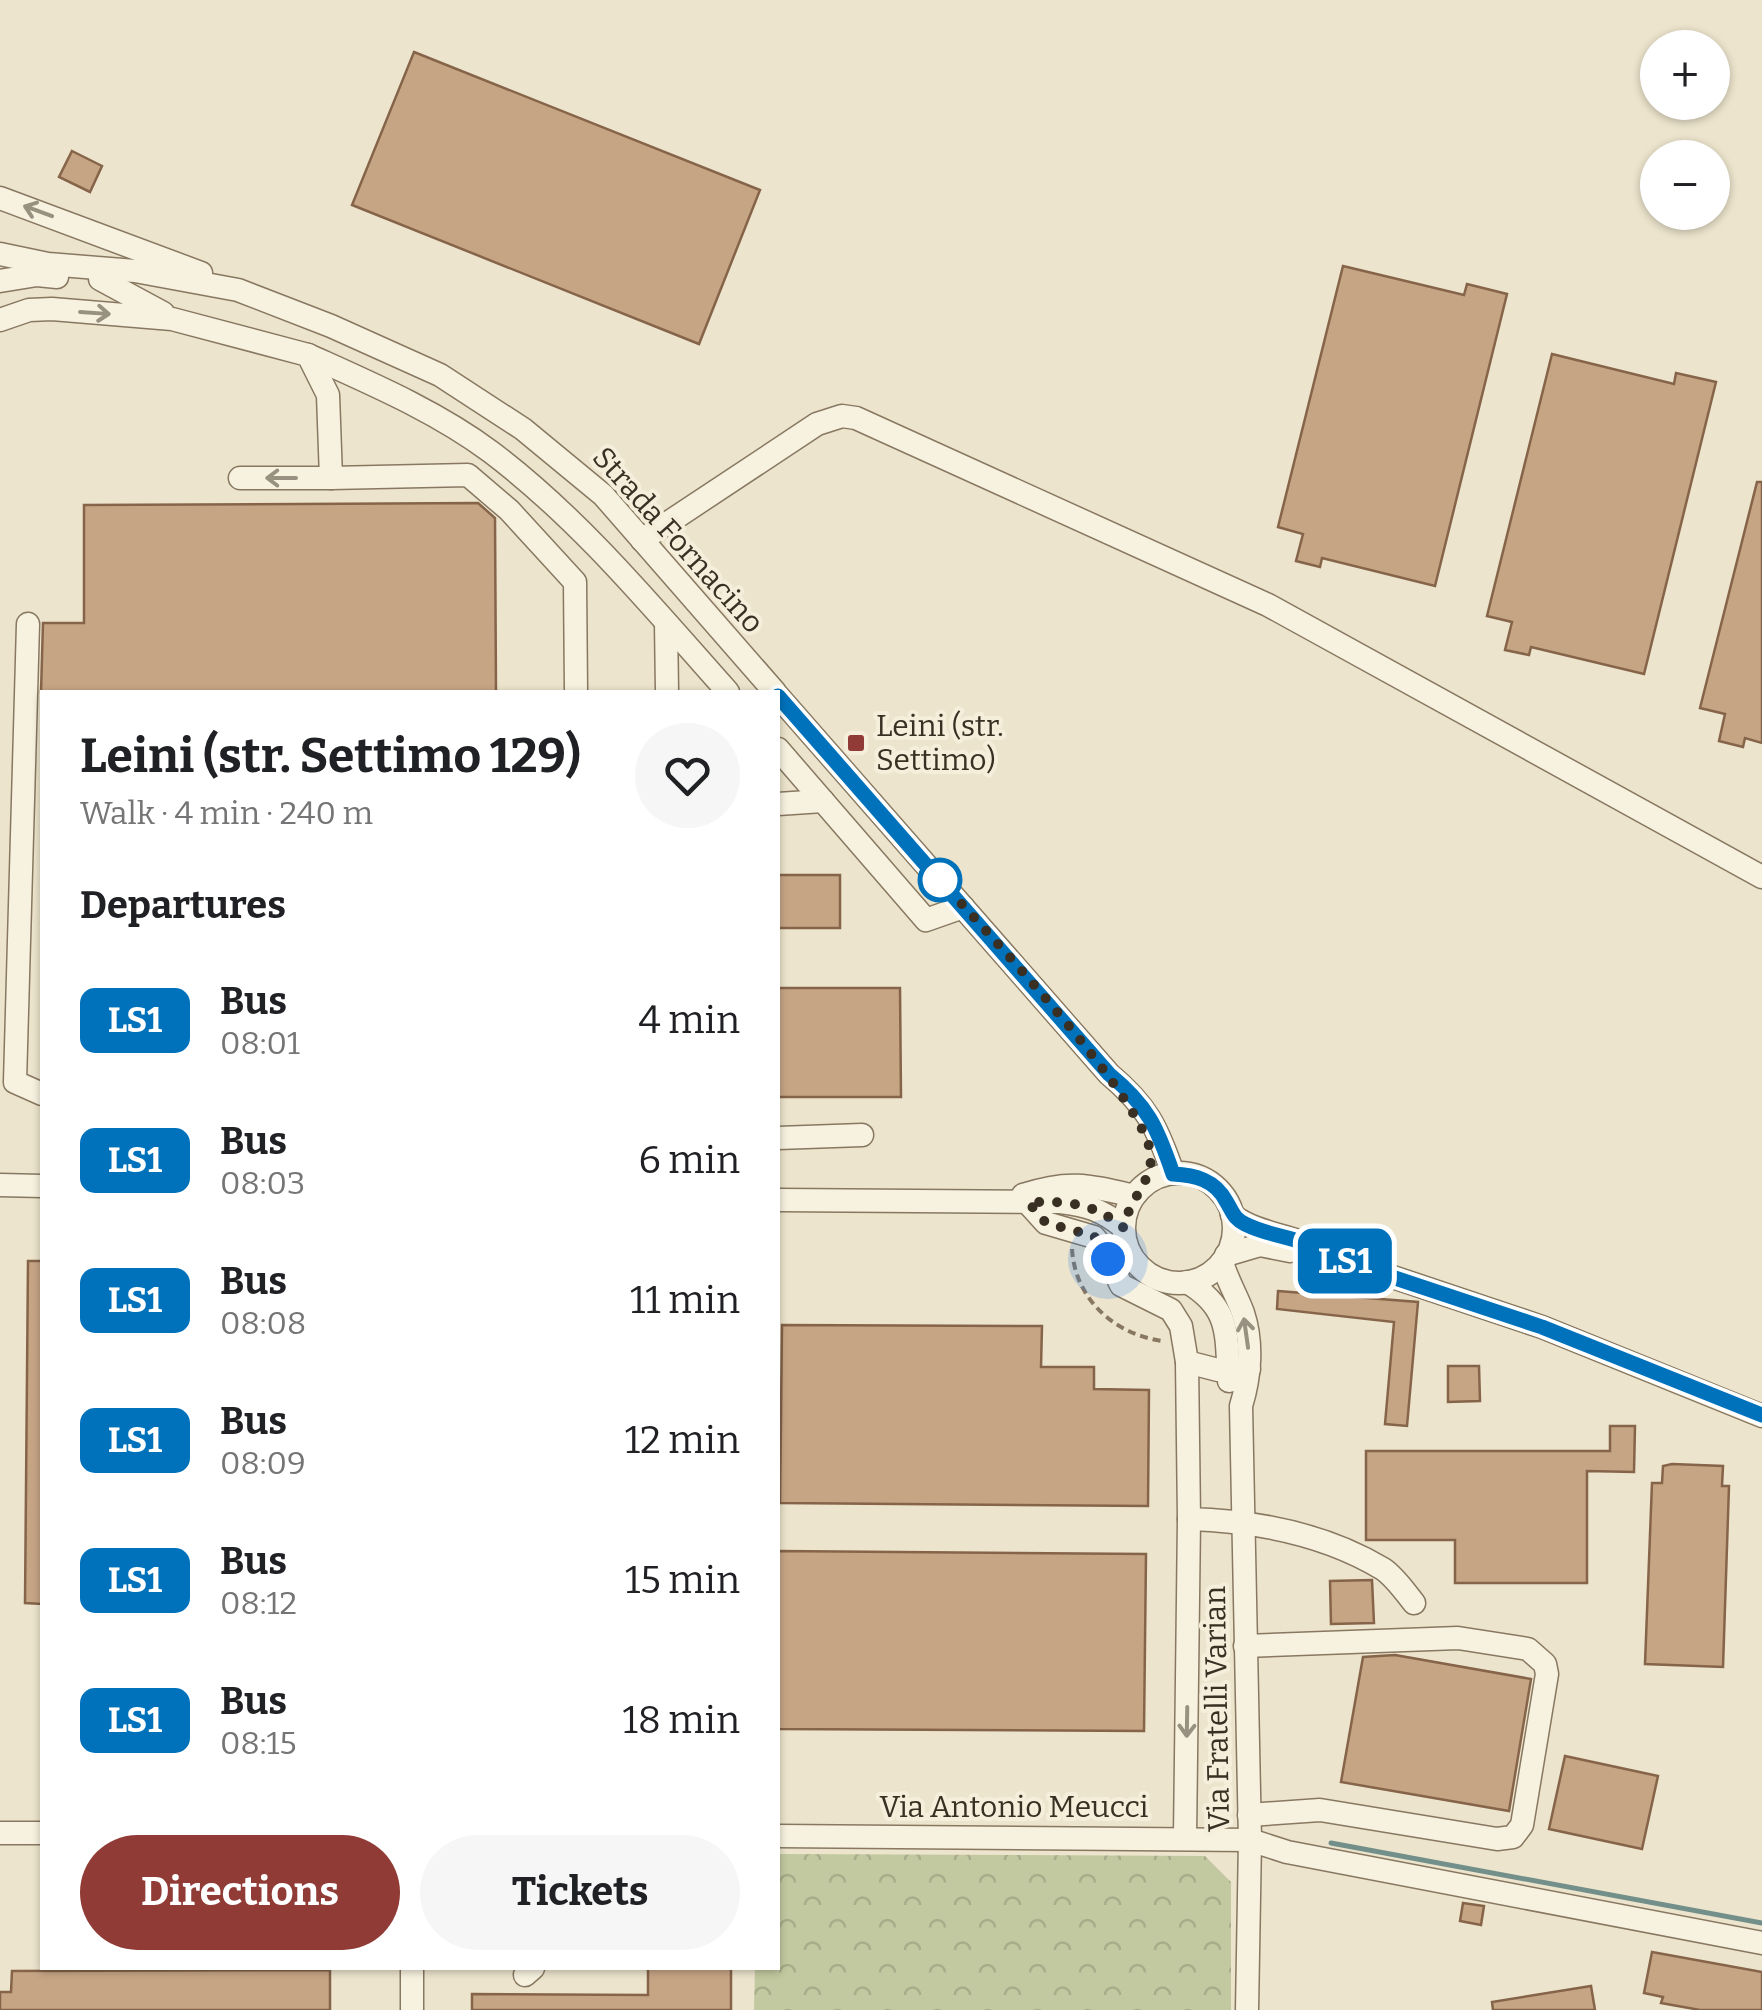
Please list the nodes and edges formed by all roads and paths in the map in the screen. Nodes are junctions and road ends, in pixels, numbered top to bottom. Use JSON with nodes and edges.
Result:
{"nodes":[{"id":1,"x":0,"y":198,"type":"edge"},
{"id":2,"x":0,"y":254,"type":"edge"},
{"id":3,"x":100,"y":280,"type":"junction"},
{"id":4,"x":0,"y":281,"type":"edge"},
{"id":5,"x":226,"y":287,"type":"junction"},
{"id":6,"x":264,"y":302,"type":"junction"},
{"id":7,"x":172,"y":318,"type":"junction"},
{"id":8,"x":0,"y":320,"type":"edge"},
{"id":9,"x":308,"y":355,"type":"junction"},
{"id":10,"x":240,"y":478,"type":"dead end"},
{"id":11,"x":331,"y":478,"type":"junction"},
{"id":12,"x":559,"y":511,"type":"junction"},
{"id":13,"x":642,"y":540,"type":"junction"},
{"id":14,"x":539,"y":543,"type":"junction"},
{"id":15,"x":666,"y":623,"type":"junction"},
{"id":16,"x":28,"y":624,"type":"dead end"},
{"id":17,"x":576,"y":690,"type":"edge"},
{"id":18,"x":667,"y":690,"type":"edge"},
{"id":19,"x":726,"y":690,"type":"edge"},
{"id":20,"x":773,"y":690,"type":"edge"},
{"id":21,"x":780,"y":699,"type":"edge"},
{"id":22,"x":780,"y":751,"type":"edge"},
{"id":23,"x":823,"y":801,"type":"junction"},
{"id":24,"x":780,"y":804,"type":"edge"},
{"id":25,"x":1762,"y":877,"type":"edge"},
{"id":26,"x":963,"y":906,"type":"junction"},
{"id":27,"x":1109,"y":1074,"type":"junction"},
{"id":28,"x":40,"y":1093,"type":"edge"},
{"id":29,"x":862,"y":1135,"type":"dead end"},
{"id":30,"x":780,"y":1138,"type":"edge"},
{"id":31,"x":1173,"y":1174,"type":"junction"},
{"id":32,"x":0,"y":1185,"type":"edge"},
{"id":33,"x":40,"y":1186,"type":"edge"},
{"id":34,"x":1139,"y":1190,"type":"junction"},
{"id":35,"x":780,"y":1200,"type":"edge"},
{"id":36,"x":1000,"y":1202,"type":"junction"},
{"id":37,"x":1028,"y":1202,"type":"junction"},
{"id":38,"x":1232,"y":1215,"type":"junction"},
{"id":39,"x":1124,"y":1228,"type":"junction"},
{"id":40,"x":1072,"y":1245,"type":"dead end"},
{"id":41,"x":1332,"y":1257,"type":"junction"},
{"id":42,"x":1224,"y":1258,"type":"junction"},
{"id":43,"x":1186,"y":1282,"type":"junction"},
{"id":44,"x":1166,"y":1341,"type":"dead end"},
{"id":45,"x":1186,"y":1362,"type":"junction"},
{"id":46,"x":1238,"y":1369,"type":"junction"},
{"id":47,"x":1762,"y":1416,"type":"edge"},
{"id":48,"x":1190,"y":1520,"type":"junction"},
{"id":49,"x":1243,"y":1521,"type":"junction"},
{"id":50,"x":1414,"y":1603,"type":"dead end"},
{"id":51,"x":1244,"y":1646,"type":"junction"},
{"id":52,"x":1249,"y":1815,"type":"junction"},
{"id":53,"x":0,"y":1833,"type":"edge"},
{"id":54,"x":40,"y":1833,"type":"edge"},
{"id":55,"x":780,"y":1836,"type":"edge"},
{"id":56,"x":1185,"y":1838,"type":"junction"},
{"id":57,"x":1250,"y":1840,"type":"junction"},
{"id":58,"x":1762,"y":1943,"type":"edge"},
{"id":59,"x":412,"y":1970,"type":"edge"},
{"id":60,"x":412,"y":2010,"type":"edge"},
{"id":61,"x":1247,"y":2010,"type":"edge"}],
"edges":[{"from":5,"to":1,"type":"street","name":"Strada Fornacino","one_way":true},
{"from":2,"to":5,"type":"street","name":"Strada Fornacino"},
{"from":3,"to":4,"type":"street","name":"Strada Fornacino"},
{"from":3,"to":6,"type":"street","name":"Strada Fornacino"},
{"from":3,"to":7,"type":"street"},
{"from":5,"to":6,"type":"street","name":"Strada Fornacino"},
{"from":6,"to":13,"type":"street","name":"Strada Fornacino"},
{"from":8,"to":7,"type":"street","one_way":true},
{"from":7,"to":9,"type":"street"},
{"from":9,"to":11,"type":"street"},
{"from":9,"to":12,"type":"street"},
{"from":11,"to":10,"type":"street","one_way":true},
{"from":11,"to":14,"type":"street"},
{"from":12,"to":14,"type":"street"},
{"from":12,"to":15,"type":"street"},
{"from":13,"to":20,"type":"street","name":"Strada Fornacino"},
{"from":13,"to":25,"type":"street"},
{"from":14,"to":17,"type":"street"},
{"from":15,"to":18,"type":"street"},
{"from":15,"to":19,"type":"street"},
{"from":16,"to":28,"type":"street"},
{"from":21,"to":26,"type":"street","name":"Strada Fornacino"},
{"from":22,"to":23,"type":"street"},
{"from":23,"to":24,"type":"street"},
{"from":23,"to":26,"type":"street"},
{"from":26,"to":27,"type":"street","name":"Strada Fornacino"},
{"from":27,"to":31,"type":"street","name":"Strada Fornacino"},
{"from":27,"to":34,"type":"street","name":"Strada Fornacino"},
{"from":29,"to":30,"type":"street"},
{"from":31,"to":34,"type":"street"},
{"from":31,"to":38,"type":"street"},
{"from":32,"to":33,"type":"street"},
{"from":34,"to":36,"type":"street"},
{"from":34,"to":39,"type":"street"},
{"from":35,"to":36,"type":"street"},
{"from":36,"to":37,"type":"street"},
{"from":37,"to":39,"type":"street"},
{"from":37,"to":45,"type":"street"},
{"from":38,"to":41,"type":"street"},
{"from":38,"to":42,"type":"street"},
{"from":39,"to":43,"type":"street"},
{"from":40,"to":44,"type":"path"},
{"from":41,"to":42,"type":"street"},
{"from":41,"to":47,"type":"street"},
{"from":42,"to":43,"type":"street"},
{"from":46,"to":42,"type":"street","name":"Via Fratelli Varian","one_way":true},
{"from":43,"to":46,"type":"street","name":"Via Fratelli Varian"},
{"from":45,"to":46,"type":"street"},
{"from":45,"to":48,"type":"street"},
{"from":46,"to":49,"type":"street","name":"Via Fratelli Varian"},
{"from":48,"to":49,"type":"street"},
{"from":48,"to":56,"type":"street","one_way":true},
{"from":49,"to":50,"type":"street"},
{"from":49,"to":51,"type":"street","name":"Via Fratelli Varian"},
{"from":51,"to":52,"type":"street","name":"Via Fratelli Varian"},
{"from":51,"to":52,"type":"street"},
{"from":52,"to":57,"type":"street","name":"Via Fratelli Varian"},
{"from":53,"to":54,"type":"street"},
{"from":55,"to":56,"type":"street","name":"Via Antonio Meucci"},
{"from":56,"to":57,"type":"street","name":"Via Antonio Meucci"},
{"from":57,"to":58,"type":"street","name":"Via Antonio Meucci"},
{"from":57,"to":61,"type":"street","name":"Via Fratelli Varian"},
{"from":59,"to":60,"type":"street"}]}
